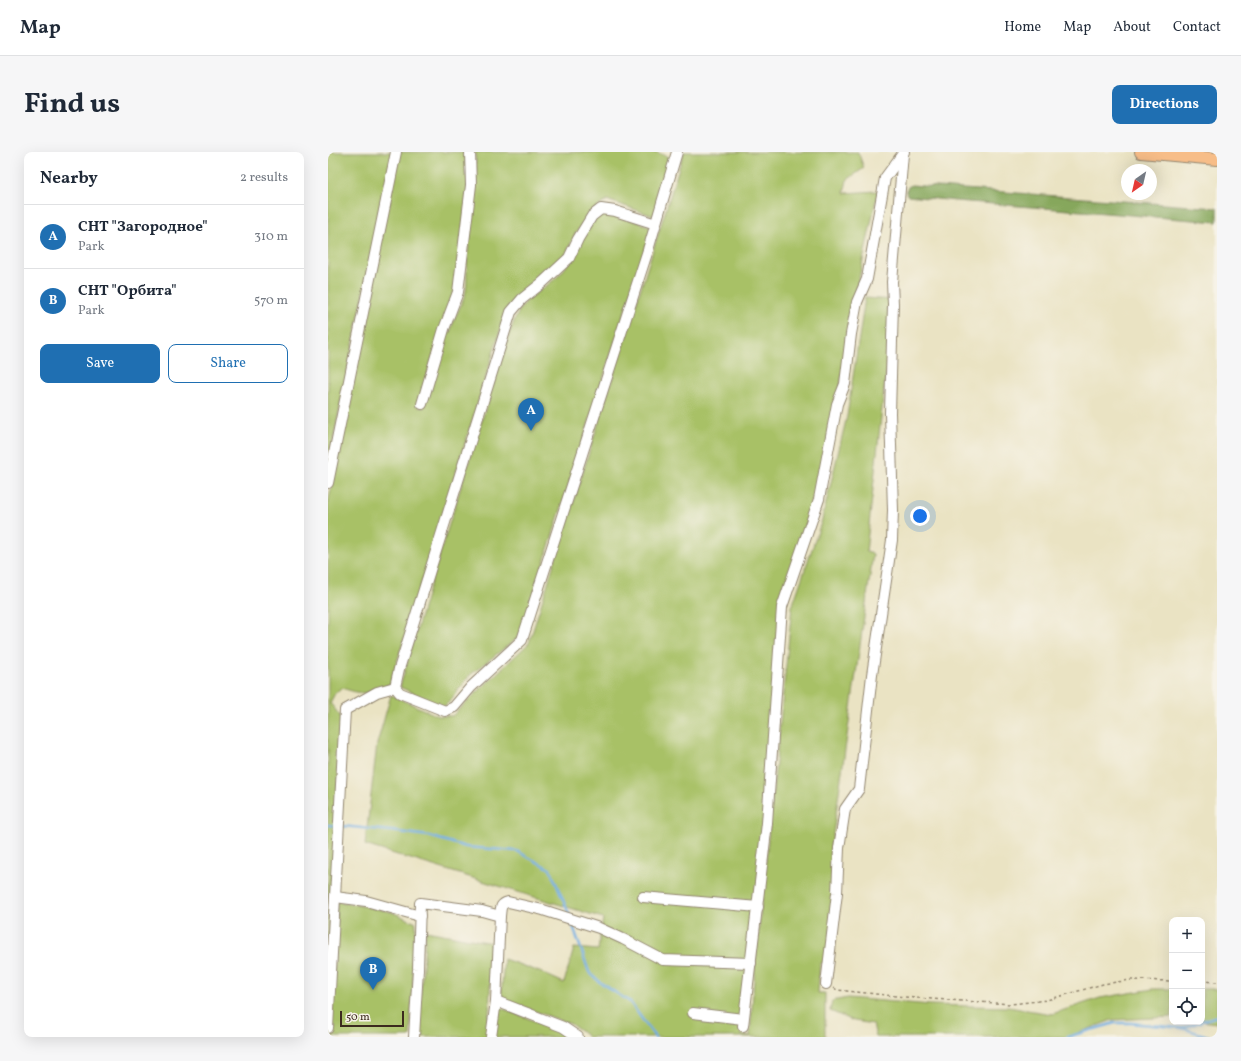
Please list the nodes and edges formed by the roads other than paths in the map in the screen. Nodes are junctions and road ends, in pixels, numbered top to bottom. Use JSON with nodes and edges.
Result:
{"nodes":[{"id":1,"x":396,"y":152,"type":"edge"},
{"id":2,"x":470,"y":152,"type":"edge"},
{"id":3,"x":677,"y":152,"type":"edge"},
{"id":4,"x":902,"y":152,"type":"edge"},
{"id":5,"x":1140,"y":152,"type":"edge"},
{"id":6,"x":1217,"y":159,"type":"edge"},
{"id":7,"x":656,"y":224,"type":"junction"},
{"id":8,"x":422,"y":404,"type":"dead end"},
{"id":9,"x":328,"y":483,"type":"edge"},
{"id":10,"x":394,"y":687,"type":"junction"},
{"id":11,"x":335,"y":897,"type":"junction"},
{"id":12,"x":643,"y":897,"type":"dead end"},
{"id":13,"x":758,"y":906,"type":"junction"},
{"id":14,"x":420,"y":916,"type":"junction"},
{"id":15,"x":500,"y":916,"type":"junction"},
{"id":16,"x":751,"y":963,"type":"junction"},
{"id":17,"x":826,"y":984,"type":"road end"},
{"id":18,"x":496,"y":1001,"type":"junction"},
{"id":19,"x":693,"y":1012,"type":"dead end"},
{"id":20,"x":328,"y":1028,"type":"edge"},
{"id":21,"x":414,"y":1037,"type":"edge"},
{"id":22,"x":492,"y":1037,"type":"edge"},
{"id":23,"x":578,"y":1037,"type":"edge"}],
"edges":[{"from":1,"to":9,"type":"lane"},
{"from":2,"to":8,"type":"lane"},
{"from":3,"to":7,"type":"lane"},
{"from":4,"to":13,"type":"lane"},
{"from":4,"to":17,"type":"lane"},
{"from":5,"to":6,"type":"main road"},
{"from":7,"to":10,"type":"lane"},
{"from":7,"to":10,"type":"lane"},
{"from":10,"to":11,"type":"lane"},
{"from":11,"to":14,"type":"lane"},
{"from":11,"to":20,"type":"lane"},
{"from":12,"to":13,"type":"lane"},
{"from":13,"to":16,"type":"lane"},
{"from":14,"to":15,"type":"lane"},
{"from":14,"to":21,"type":"lane"},
{"from":15,"to":16,"type":"lane"},
{"from":15,"to":18,"type":"lane"},
{"from":16,"to":19,"type":"lane"},
{"from":18,"to":22,"type":"lane"},
{"from":18,"to":23,"type":"lane"}]}
